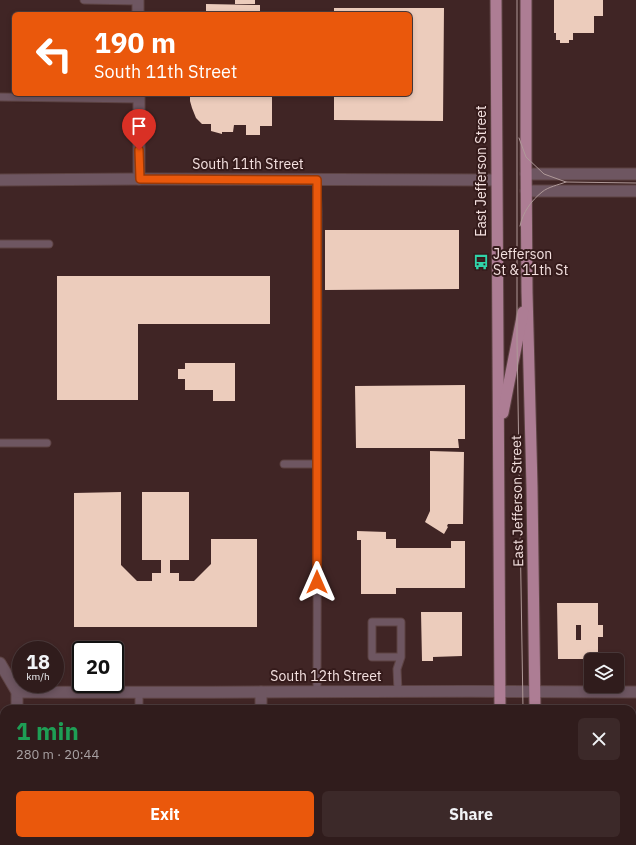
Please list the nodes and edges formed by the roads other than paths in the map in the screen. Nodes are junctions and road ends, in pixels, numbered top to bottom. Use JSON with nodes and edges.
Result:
{"nodes":[{"id":1,"x":84,"y":0,"type":"edge"},
{"id":2,"x":138,"y":0,"type":"edge"},
{"id":3,"x":496,"y":0,"type":"edge"},
{"id":4,"x":526,"y":0,"type":"edge"},
{"id":5,"x":138,"y":12,"type":"edge"},
{"id":6,"x":0,"y":97,"type":"edge"},
{"id":7,"x":139,"y":97,"type":"edge"},
{"id":8,"x":526,"y":174,"type":"junction"},
{"id":9,"x":636,"y":174,"type":"edge"},
{"id":10,"x":140,"y":179,"type":"junction"},
{"id":11,"x":0,"y":180,"type":"edge"},
{"id":12,"x":317,"y":180,"type":"junction"},
{"id":13,"x":496,"y":180,"type":"junction"},
{"id":14,"x":526,"y":191,"type":"junction"},
{"id":15,"x":636,"y":191,"type":"edge"},
{"id":16,"x":0,"y":244,"type":"edge"},
{"id":17,"x":49,"y":244,"type":"dead end"},
{"id":18,"x":527,"y":292,"type":"junction"},
{"id":19,"x":499,"y":437,"type":"junction"},
{"id":20,"x":0,"y":443,"type":"edge"},
{"id":21,"x":47,"y":443,"type":"dead end"},
{"id":22,"x":284,"y":464,"type":"dead end"},
{"id":23,"x":317,"y":464,"type":"junction"},
{"id":24,"x":401,"y":657,"type":"junction"},
{"id":25,"x":0,"y":663,"type":"edge"},
{"id":26,"x":12,"y":683,"type":"edge"},
{"id":27,"x":317,"y":691,"type":"junction"},
{"id":28,"x":398,"y":691,"type":"junction"},
{"id":29,"x":500,"y":691,"type":"junction"},
{"id":30,"x":535,"y":691,"type":"junction"},
{"id":31,"x":64,"y":692,"type":"edge"},
{"id":32,"x":139,"y":692,"type":"junction"},
{"id":33,"x":261,"y":692,"type":"junction"},
{"id":34,"x":636,"y":692,"type":"edge"},
{"id":35,"x":17,"y":693,"type":"edge"},
{"id":36,"x":17,"y":705,"type":"edge"},
{"id":37,"x":139,"y":705,"type":"edge"},
{"id":38,"x":261,"y":705,"type":"edge"},
{"id":39,"x":500,"y":705,"type":"edge"},
{"id":40,"x":535,"y":705,"type":"edge"}],
"edges":[{"from":1,"to":2,"type":"lane"},
{"from":2,"to":5,"type":"street"},
{"from":3,"to":13,"type":"main road","name":"East Jefferson Street"},
{"from":4,"to":8,"type":"main road","name":"East Jefferson Street"},
{"from":6,"to":7,"type":"lane"},
{"from":7,"to":10,"type":"street"},
{"from":8,"to":9,"type":"street"},
{"from":8,"to":14,"type":"main road","name":"East Jefferson Street"},
{"from":10,"to":11,"type":"street","name":"South 11th Street"},
{"from":10,"to":12,"type":"street","name":"South 11th Street"},
{"from":12,"to":13,"type":"street","name":"South 11th Street"},
{"from":12,"to":23,"type":"lane"},
{"from":13,"to":19,"type":"main road","name":"East Jefferson Street"},
{"from":14,"to":15,"type":"street"},
{"from":14,"to":18,"type":"main road","name":"East Jefferson Street"},
{"from":16,"to":17,"type":"lane"},
{"from":18,"to":19,"type":"main road","name":"East Jefferson Street"},
{"from":18,"to":30,"type":"main road","name":"East Jefferson Street"},
{"from":19,"to":29,"type":"main road","name":"East Jefferson Street"},
{"from":20,"to":21,"type":"lane"},
{"from":22,"to":23,"type":"lane"},
{"from":23,"to":27,"type":"lane"},
{"from":24,"to":24,"type":"lane"},
{"from":24,"to":28,"type":"lane"},
{"from":25,"to":26,"type":"street"},
{"from":27,"to":28,"type":"street","name":"South 12th Street"},
{"from":27,"to":33,"type":"street","name":"South 12th Street"},
{"from":28,"to":29,"type":"street","name":"South 12th Street"},
{"from":29,"to":30,"type":"street","name":"South 12th Street"},
{"from":29,"to":39,"type":"main road","name":"East Jefferson Street"},
{"from":30,"to":34,"type":"street","name":"South 12th Street"},
{"from":30,"to":40,"type":"main road","name":"East Jefferson Street"},
{"from":31,"to":32,"type":"street","name":"South 12th Street"},
{"from":32,"to":33,"type":"street","name":"South 12th Street"},
{"from":32,"to":37,"type":"lane"},
{"from":33,"to":38,"type":"street"},
{"from":35,"to":36,"type":"street"}]}
